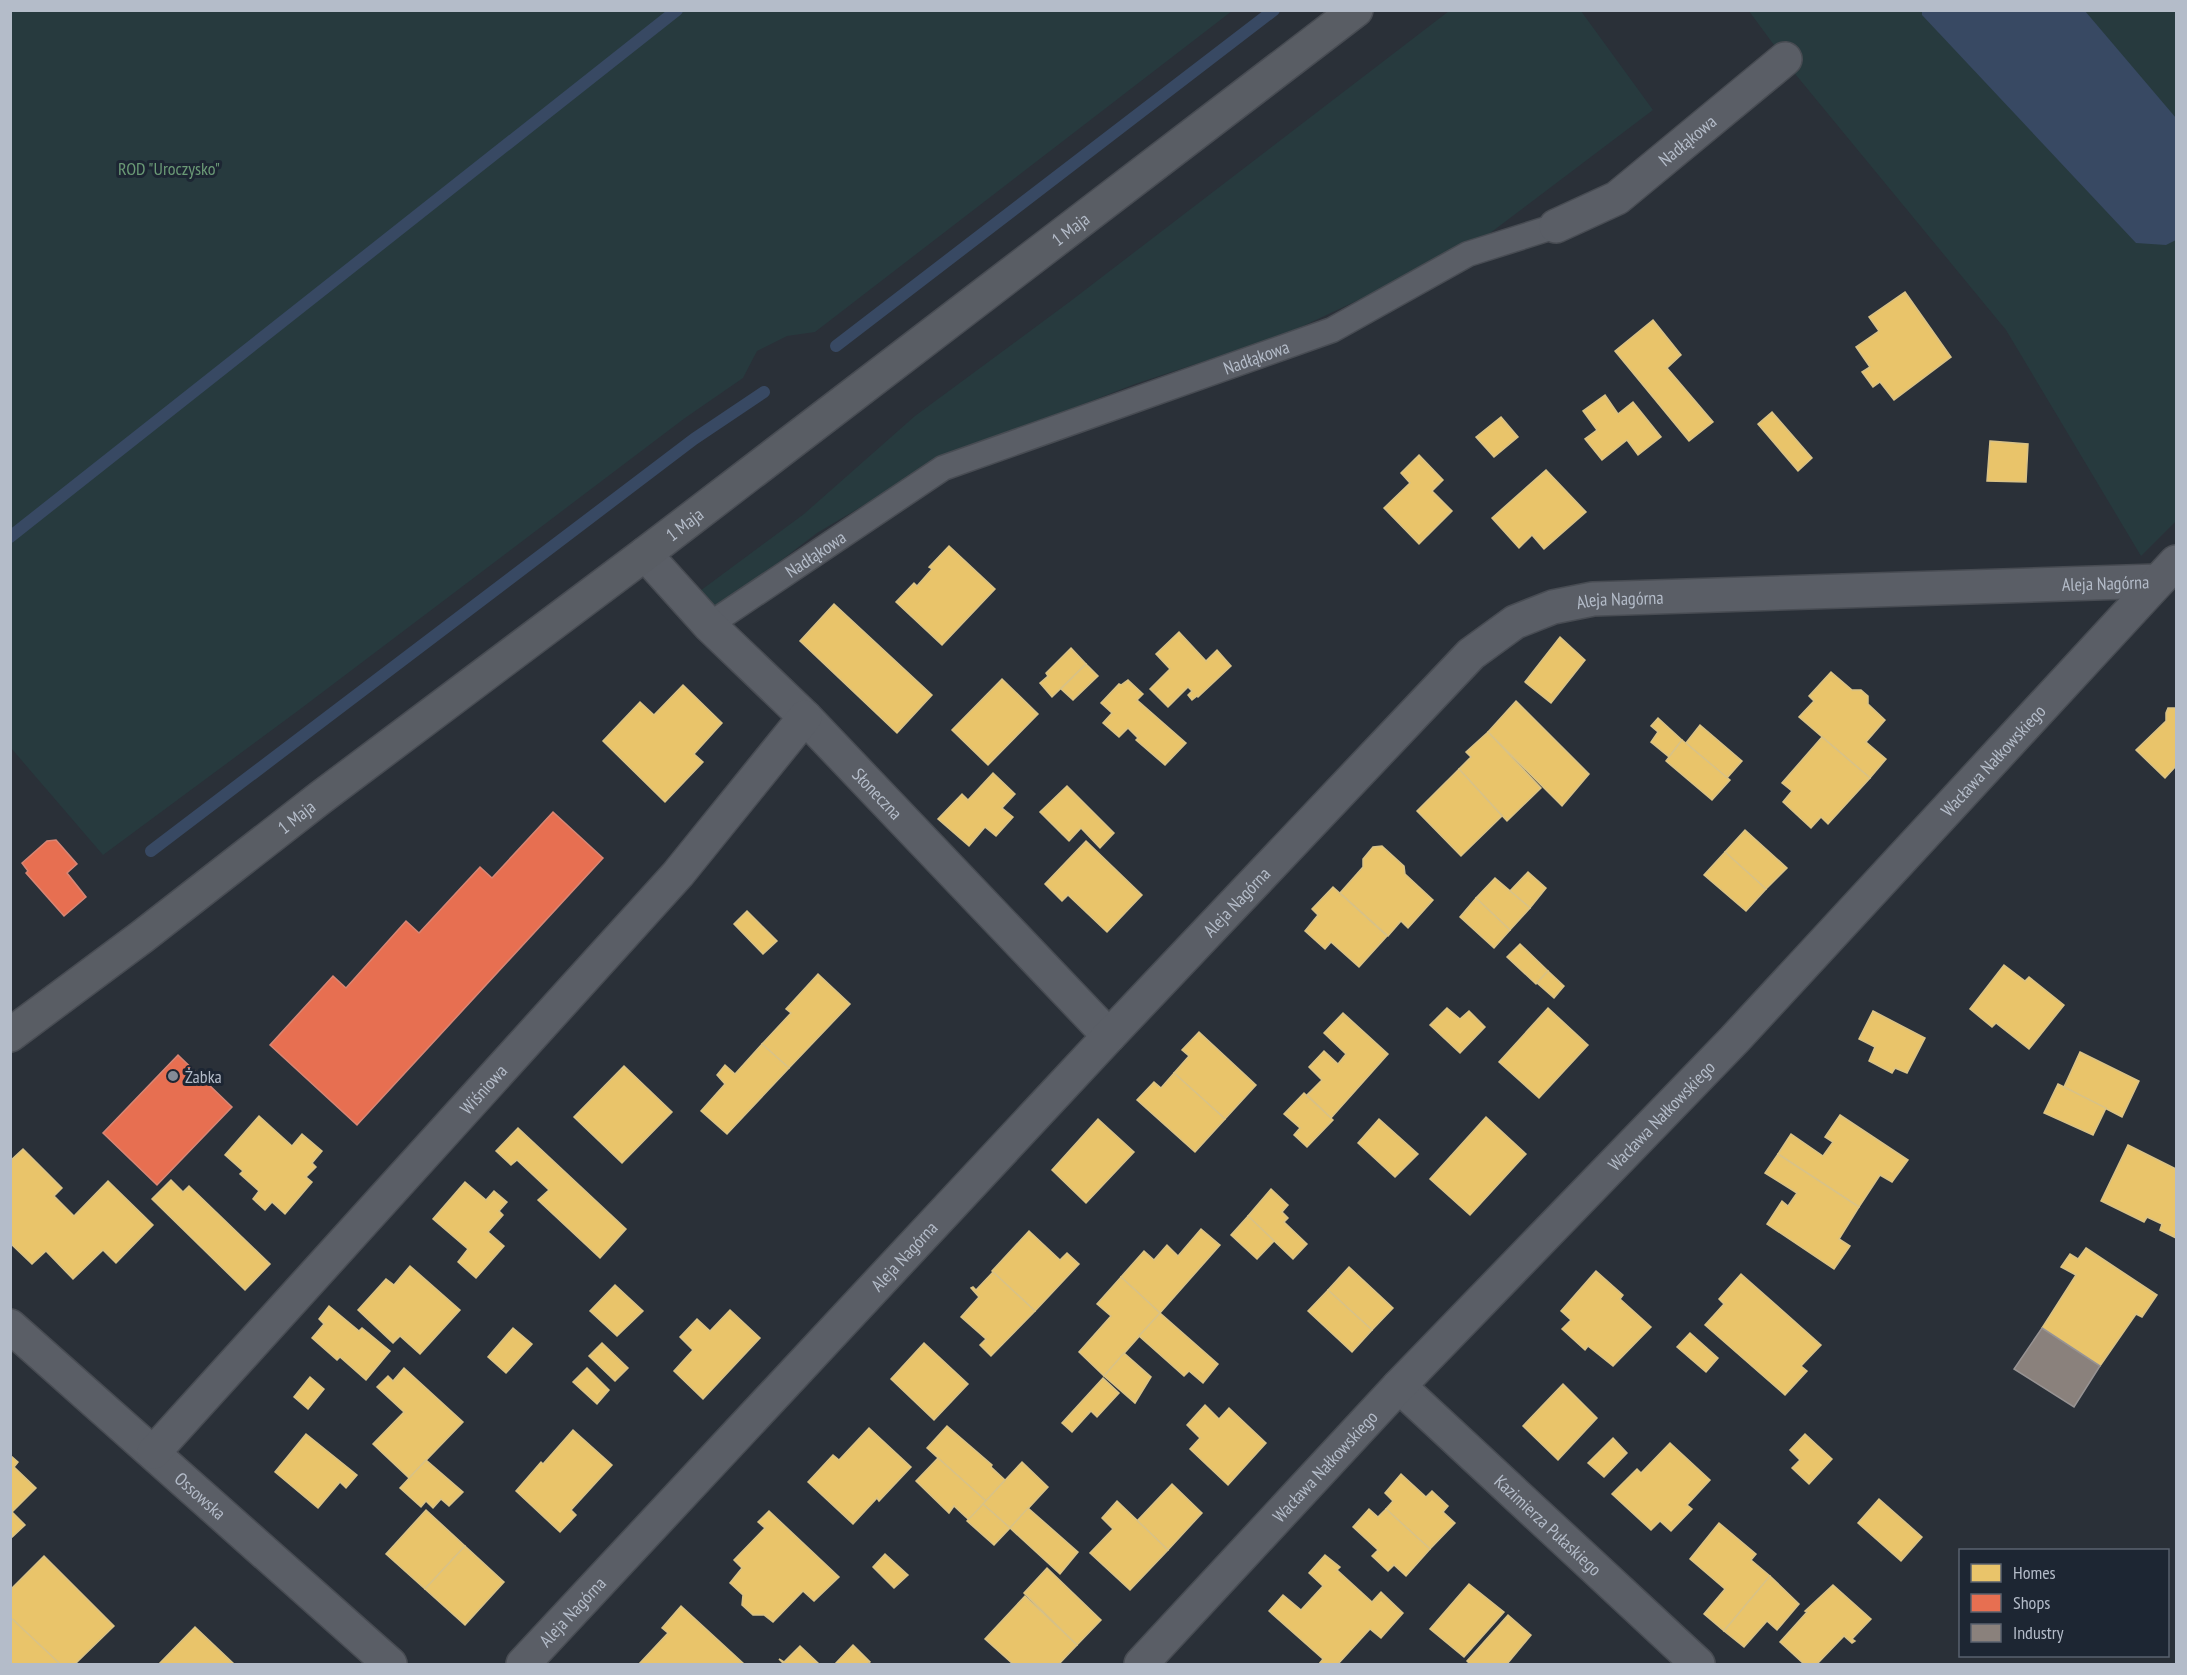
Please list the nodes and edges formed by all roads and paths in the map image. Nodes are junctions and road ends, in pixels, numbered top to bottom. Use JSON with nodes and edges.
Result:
{"nodes":[{"id":1,"x":1356,"y":10,"type":"edge"},
{"id":2,"x":1785,"y":59,"type":"dead end"},
{"id":3,"x":1556,"y":226,"type":"joint"},
{"id":4,"x":645,"y":554,"type":"junction"},
{"id":5,"x":2168,"y":571,"type":"edge"},
{"id":6,"x":709,"y":625,"type":"junction"},
{"id":7,"x":805,"y":717,"type":"junction"},
{"id":8,"x":10,"y":1035,"type":"edge"},
{"id":9,"x":1110,"y":1036,"type":"junction"},
{"id":10,"x":10,"y":1326,"type":"edge"},
{"id":11,"x":1399,"y":1386,"type":"junction"},
{"id":12,"x":154,"y":1452,"type":"junction"},
{"id":13,"x":390,"y":1665,"type":"edge"},
{"id":14,"x":524,"y":1665,"type":"edge"},
{"id":15,"x":1140,"y":1665,"type":"edge"},
{"id":16,"x":1698,"y":1665,"type":"edge"}],
"edges":[{"from":1,"to":4,"type":"main road","name":"1 Maja"},
{"from":2,"to":3,"type":"street","name":"Nadłąkowa"},
{"from":3,"to":6,"type":"lane","name":"Nadłąkowa"},
{"from":4,"to":6,"type":"street","name":"Słoneczna"},
{"from":4,"to":8,"type":"main road","name":"1 Maja"},
{"from":5,"to":9,"type":"street","name":"Aleja Nagórna"},
{"from":5,"to":11,"type":"street","name":"Wacława Nałkowskiego"},
{"from":6,"to":7,"type":"street","name":"Słoneczna"},
{"from":7,"to":9,"type":"street","name":"Słoneczna"},
{"from":7,"to":12,"type":"street","name":"Wiśniowa"},
{"from":9,"to":14,"type":"street","name":"Aleja Nagórna"},
{"from":10,"to":12,"type":"street","name":"Ossowska"},
{"from":11,"to":15,"type":"street","name":"Wacława Nałkowskiego"},
{"from":11,"to":16,"type":"street","name":"Kazimierza Pułaskiego"},
{"from":12,"to":13,"type":"street","name":"Ossowska"}]}
